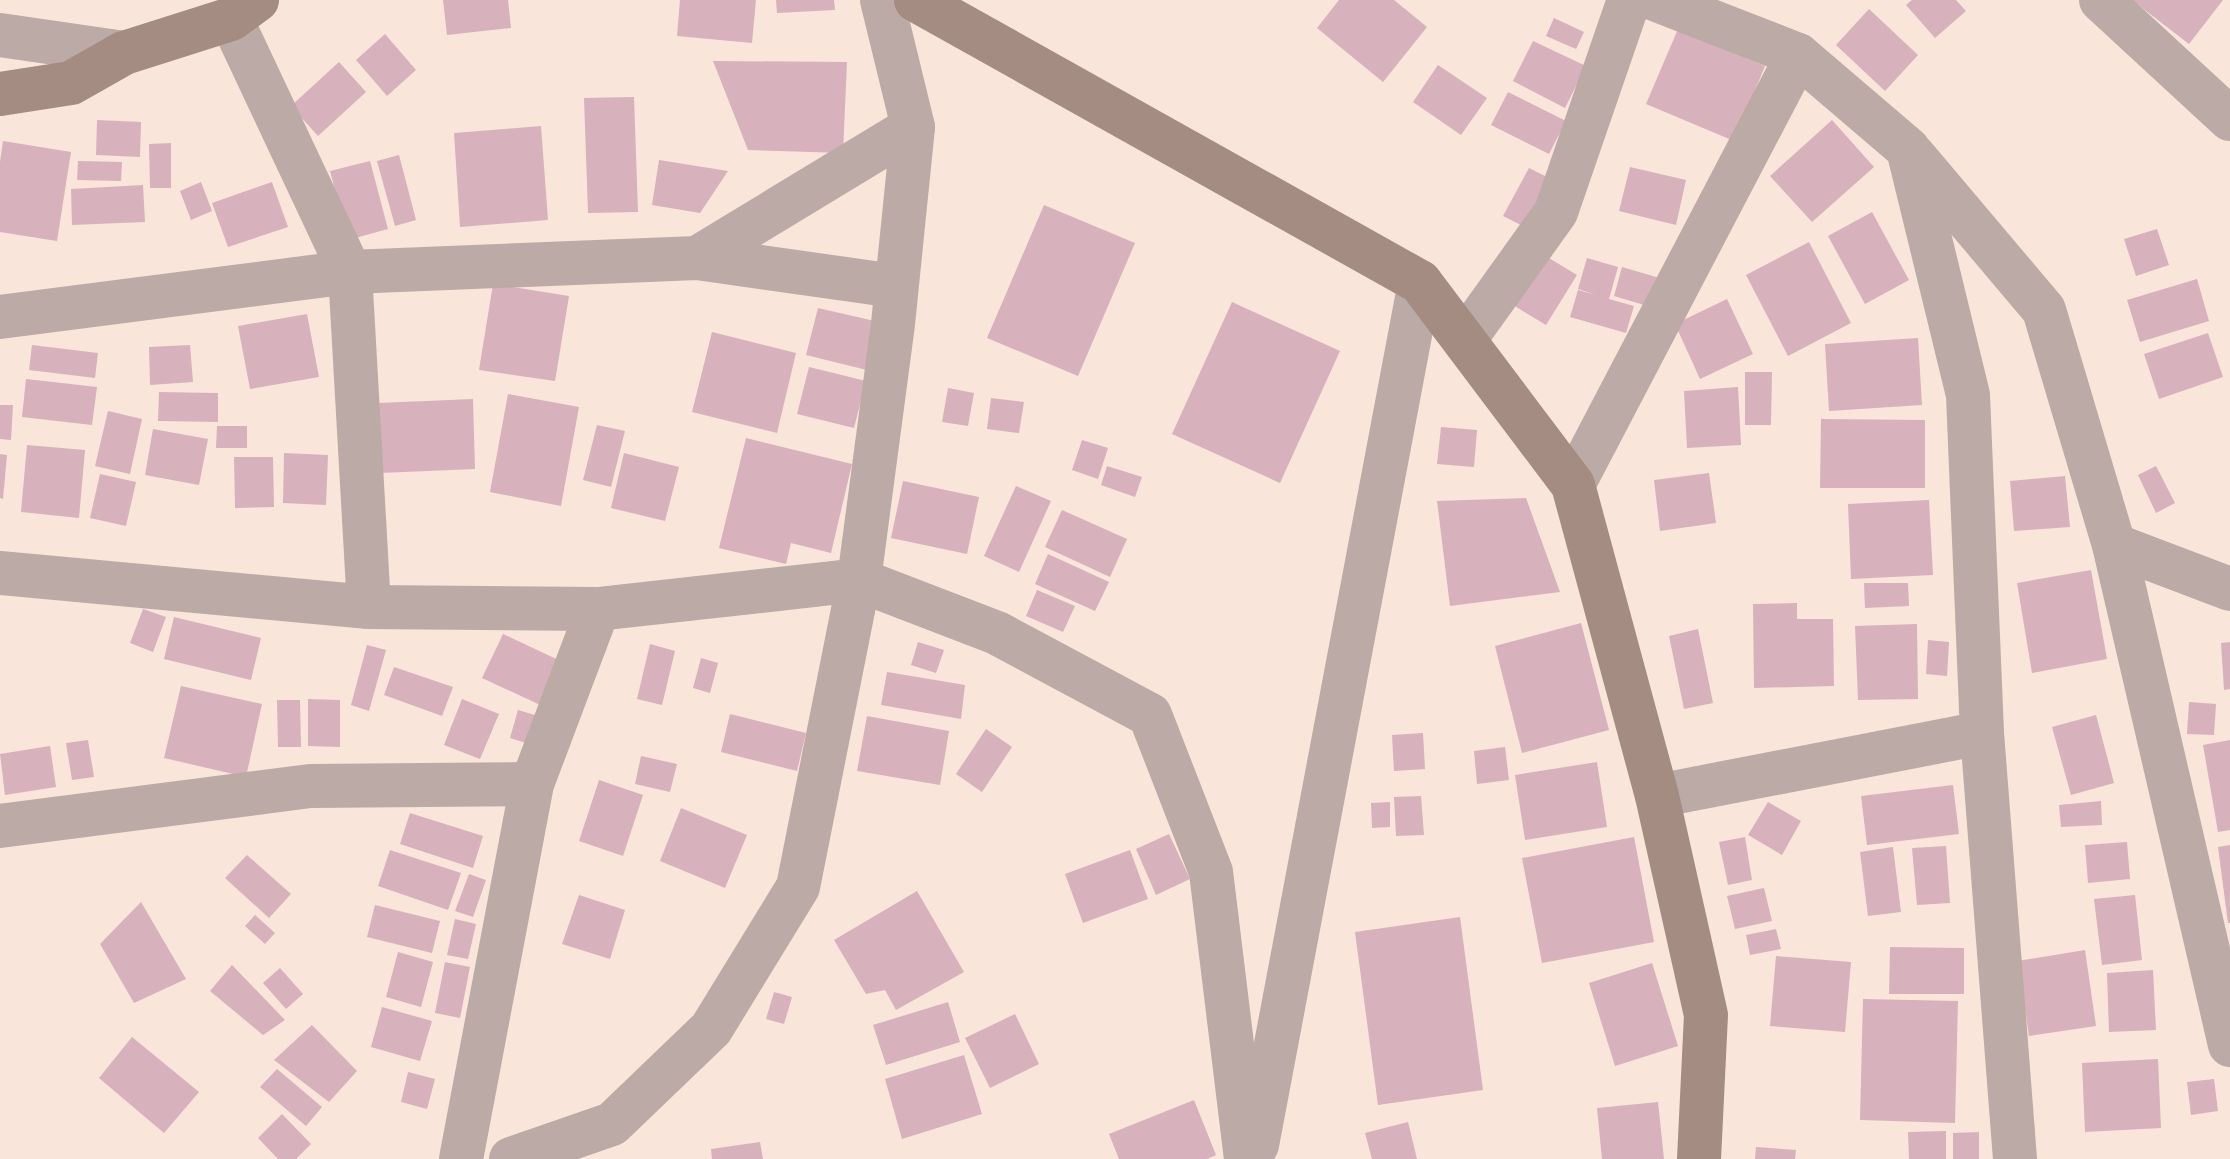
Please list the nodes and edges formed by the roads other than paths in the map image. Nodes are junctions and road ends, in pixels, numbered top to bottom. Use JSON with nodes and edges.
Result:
{"nodes":[{"id":1,"x":882,"y":0,"type":"edge"},
{"id":2,"x":916,"y":0,"type":"edge"},
{"id":3,"x":1629,"y":0,"type":"edge"},
{"id":4,"x":1657,"y":0,"type":"edge"},
{"id":5,"x":2101,"y":0,"type":"edge"},
{"id":6,"x":244,"y":10,"type":"edge"},
{"id":7,"x":0,"y":35,"type":"edge"},
{"id":8,"x":124,"y":53,"type":"junction"},
{"id":9,"x":1798,"y":55,"type":"junction"},
{"id":10,"x":0,"y":94,"type":"edge"},
{"id":11,"x":2230,"y":119,"type":"edge"},
{"id":12,"x":913,"y":127,"type":"junction"},
{"id":13,"x":1908,"y":149,"type":"junction"},
{"id":14,"x":697,"y":258,"type":"junction"},
{"id":15,"x":350,"y":272,"type":"junction"},
{"id":16,"x":1420,"y":282,"type":"junction"},
{"id":17,"x":895,"y":286,"type":"junction"},
{"id":18,"x":0,"y":317,"type":"edge"},
{"id":19,"x":1465,"y":339,"type":"junction"},
{"id":20,"x":1573,"y":485,"type":"junction"},
{"id":21,"x":2114,"y":545,"type":"junction"},
{"id":22,"x":0,"y":573,"type":"edge"},
{"id":23,"x":859,"y":580,"type":"junction"},
{"id":24,"x":2230,"y":589,"type":"edge"},
{"id":25,"x":369,"y":607,"type":"junction"},
{"id":26,"x":598,"y":609,"type":"junction"},
{"id":27,"x":1982,"y":733,"type":"junction"},
{"id":28,"x":532,"y":784,"type":"junction"},
{"id":29,"x":1657,"y":796,"type":"junction"},
{"id":30,"x":0,"y":826,"type":"edge"},
{"id":31,"x":2230,"y":1045,"type":"edge"},
{"id":32,"x":617,"y":1141,"type":"edge"},
{"id":33,"x":461,"y":1159,"type":"edge"},
{"id":34,"x":511,"y":1159,"type":"edge"},
{"id":35,"x":1246,"y":1159,"type":"edge"},
{"id":36,"x":1254,"y":1159,"type":"edge"},
{"id":37,"x":1699,"y":1159,"type":"edge"},
{"id":38,"x":2015,"y":1159,"type":"edge"}],
"edges":[{"from":1,"to":12,"type":"street"},
{"from":2,"to":16,"type":"street"},
{"from":3,"to":19,"type":"street"},
{"from":4,"to":9,"type":"street"},
{"from":5,"to":11,"type":"street"},
{"from":6,"to":8,"type":"street"},
{"from":6,"to":15,"type":"street"},
{"from":7,"to":8,"type":"street"},
{"from":8,"to":10,"type":"street"},
{"from":9,"to":13,"type":"street"},
{"from":9,"to":20,"type":"street"},
{"from":12,"to":14,"type":"street"},
{"from":12,"to":17,"type":"street"},
{"from":13,"to":21,"type":"street"},
{"from":13,"to":27,"type":"street"},
{"from":14,"to":15,"type":"street"},
{"from":14,"to":17,"type":"street"},
{"from":15,"to":18,"type":"street"},
{"from":15,"to":25,"type":"street"},
{"from":16,"to":19,"type":"street"},
{"from":16,"to":36,"type":"street"},
{"from":17,"to":23,"type":"street"},
{"from":19,"to":20,"type":"street"},
{"from":20,"to":29,"type":"street"},
{"from":21,"to":24,"type":"street"},
{"from":21,"to":31,"type":"street"},
{"from":22,"to":25,"type":"street"},
{"from":23,"to":26,"type":"street"},
{"from":23,"to":32,"type":"street"},
{"from":23,"to":35,"type":"street"},
{"from":25,"to":26,"type":"street"},
{"from":26,"to":28,"type":"street"},
{"from":27,"to":29,"type":"street"},
{"from":27,"to":38,"type":"street"},
{"from":28,"to":30,"type":"street"},
{"from":28,"to":33,"type":"street"},
{"from":29,"to":37,"type":"street"},
{"from":32,"to":34,"type":"street"}]}
